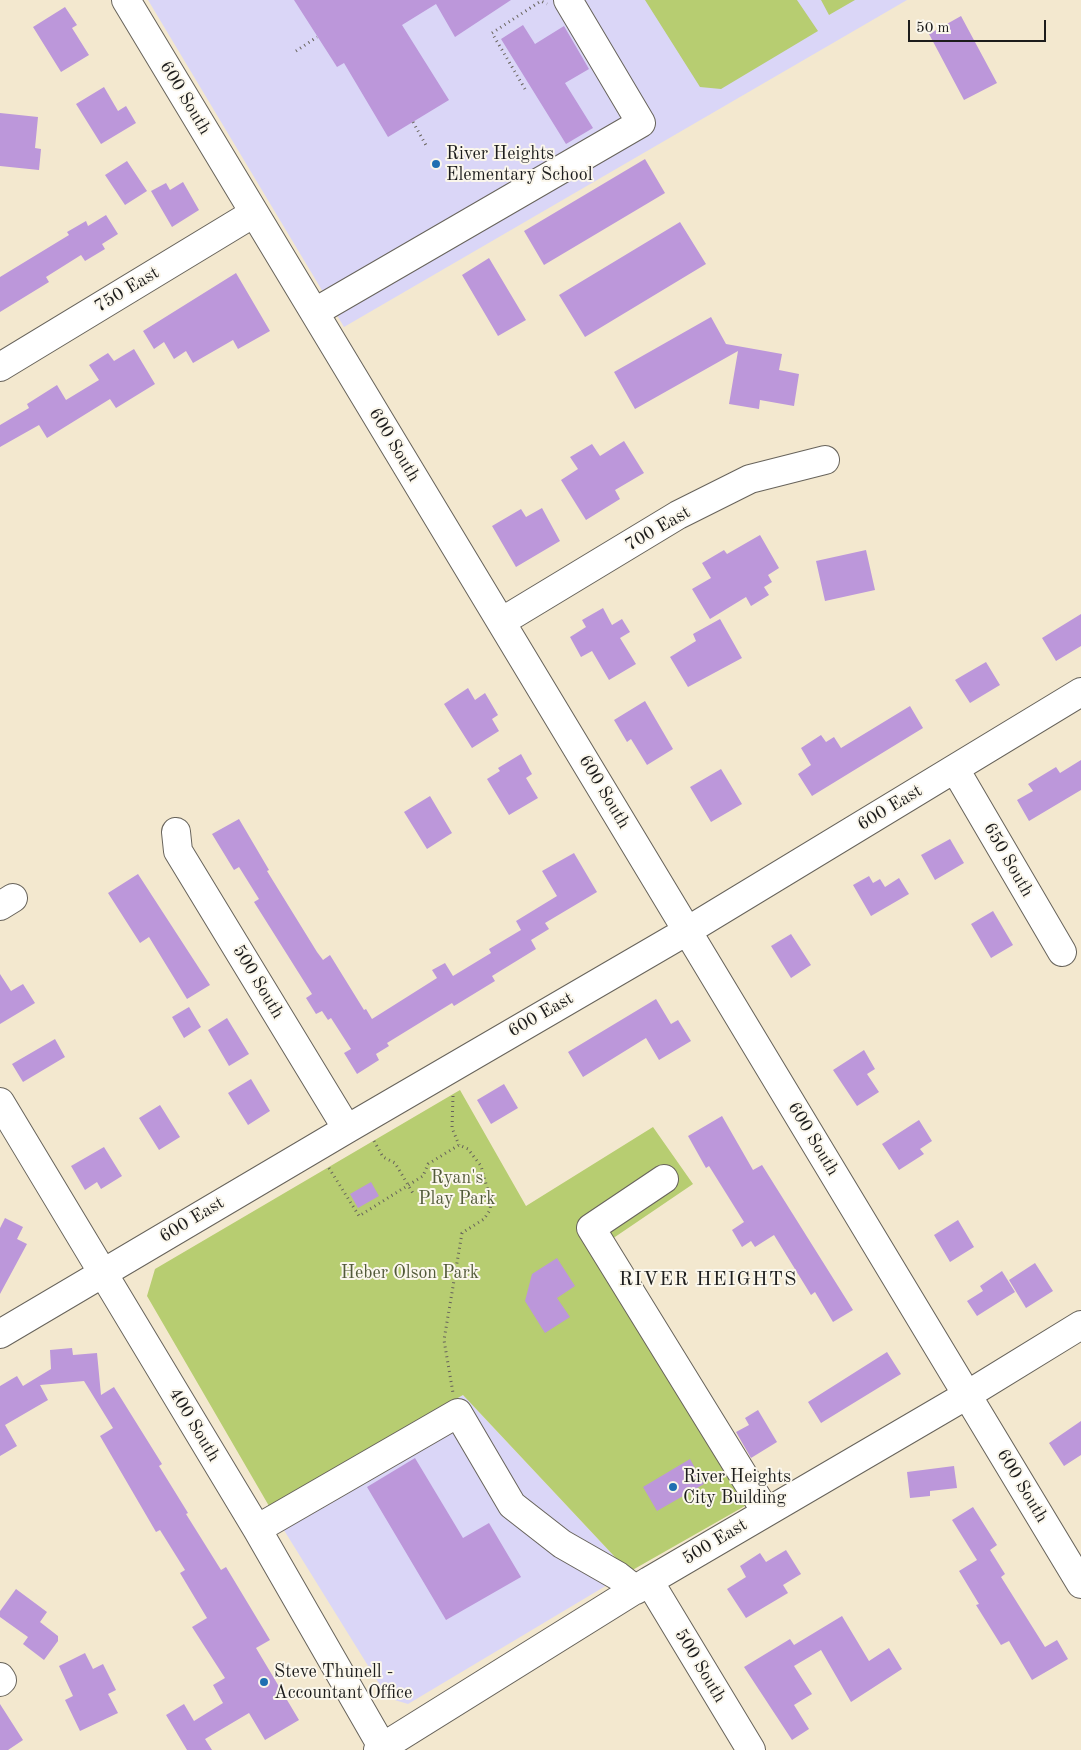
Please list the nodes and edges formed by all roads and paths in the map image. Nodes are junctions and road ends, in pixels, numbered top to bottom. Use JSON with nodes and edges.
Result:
{"nodes":[{"id":1,"x":126,"y":0,"type":"edge"},
{"id":2,"x":559,"y":2,"type":"edge"},
{"id":3,"x":317,"y":37,"type":"dead end"},
{"id":4,"x":296,"y":51,"type":"dead end"},
{"id":5,"x":525,"y":89,"type":"dead end"},
{"id":6,"x":413,"y":122,"type":"dead end"},
{"id":7,"x":428,"y":147,"type":"dead end"},
{"id":8,"x":254,"y":213,"type":"junction"},
{"id":9,"x":314,"y":312,"type":"junction"},
{"id":10,"x":0,"y":366,"type":"edge"},
{"id":11,"x":825,"y":460,"type":"dead end"},
{"id":12,"x":501,"y":622,"type":"junction"},
{"id":13,"x":1081,"y":692,"type":"edge"},
{"id":14,"x":955,"y":769,"type":"junction"},
{"id":15,"x":176,"y":832,"type":"dead end"},
{"id":16,"x":687,"y":931,"type":"junction"},
{"id":17,"x":1062,"y":952,"type":"dead end"},
{"id":18,"x":453,"y":1096,"type":"dead end"},
{"id":19,"x":0,"y":1102,"type":"edge"},
{"id":20,"x":347,"y":1129,"type":"junction"},
{"id":21,"x":374,"y":1141,"type":"dead end"},
{"id":22,"x":459,"y":1145,"type":"junction"},
{"id":23,"x":329,"y":1168,"type":"dead end"},
{"id":24,"x":664,"y":1179,"type":"dead end"},
{"id":25,"x":408,"y":1186,"type":"junction"},
{"id":26,"x":414,"y":1195,"type":"dead end"},
{"id":27,"x":102,"y":1274,"type":"junction"},
{"id":28,"x":1081,"y":1325,"type":"edge"},
{"id":29,"x":0,"y":1334,"type":"edge"},
{"id":30,"x":967,"y":1395,"type":"junction"},
{"id":31,"x":458,"y":1413,"type":"junction"},
{"id":32,"x":766,"y":1512,"type":"junction"},
{"id":33,"x":257,"y":1528,"type":"junction"},
{"id":34,"x":1081,"y":1584,"type":"edge"},
{"id":35,"x":643,"y":1585,"type":"junction"},
{"id":36,"x":0,"y":1677,"type":"edge"},
{"id":37,"x":0,"y":1682,"type":"edge"},
{"id":38,"x":381,"y":1749,"type":"edge"},
{"id":39,"x":751,"y":1750,"type":"edge"}],
"edges":[{"from":1,"to":8,"type":"street","name":"600 South"},
{"from":2,"to":5,"type":"path"},
{"from":2,"to":9,"type":"street"},
{"from":3,"to":4,"type":"path"},
{"from":6,"to":7,"type":"path"},
{"from":8,"to":9,"type":"street","name":"600 South"},
{"from":8,"to":10,"type":"street","name":"750 East"},
{"from":9,"to":12,"type":"street","name":"600 South"},
{"from":11,"to":12,"type":"street","name":"700 East"},
{"from":12,"to":16,"type":"street","name":"600 South"},
{"from":13,"to":14,"type":"street","name":"600 East"},
{"from":14,"to":16,"type":"street","name":"600 East"},
{"from":14,"to":17,"type":"street","name":"650 South"},
{"from":15,"to":20,"type":"street","name":"500 South"},
{"from":16,"to":20,"type":"street","name":"600 East"},
{"from":16,"to":30,"type":"street","name":"600 South"},
{"from":18,"to":22,"type":"path"},
{"from":19,"to":27,"type":"street","name":"400 South"},
{"from":20,"to":27,"type":"street","name":"600 East"},
{"from":21,"to":25,"type":"path"},
{"from":22,"to":25,"type":"path"},
{"from":22,"to":31,"type":"path"},
{"from":23,"to":25,"type":"path"},
{"from":24,"to":32,"type":"street"},
{"from":25,"to":26,"type":"path"},
{"from":27,"to":29,"type":"street","name":"600 East"},
{"from":27,"to":33,"type":"street","name":"400 South"},
{"from":28,"to":30,"type":"street","name":"500 East"},
{"from":30,"to":32,"type":"street","name":"500 East"},
{"from":30,"to":34,"type":"street","name":"600 South"},
{"from":31,"to":33,"type":"street"},
{"from":31,"to":35,"type":"street"},
{"from":32,"to":35,"type":"street","name":"500 East"},
{"from":33,"to":38,"type":"street","name":"400 South"},
{"from":35,"to":38,"type":"street","name":"500 East"},
{"from":35,"to":39,"type":"street","name":"500 South"},
{"from":36,"to":37,"type":"street"}]}
